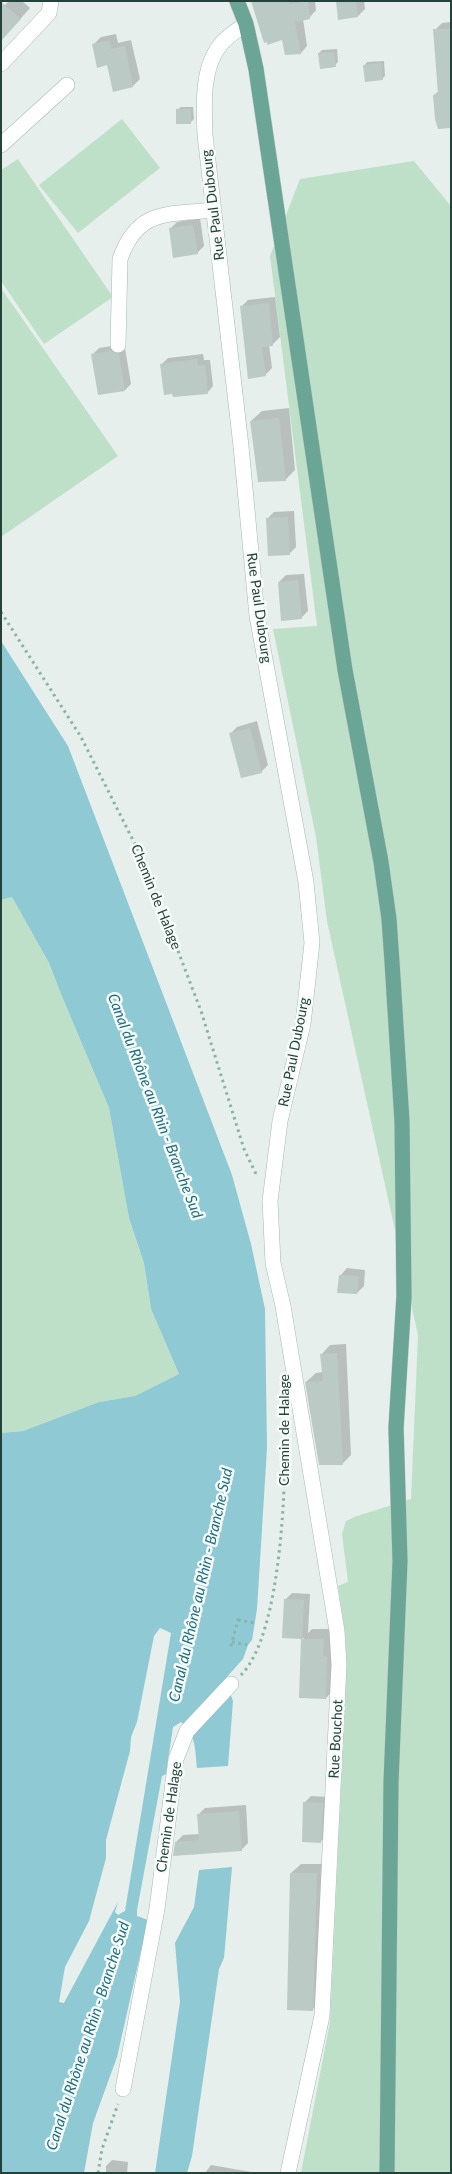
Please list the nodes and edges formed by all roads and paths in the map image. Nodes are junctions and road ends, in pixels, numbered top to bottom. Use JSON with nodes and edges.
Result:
{"nodes":[{"id":1,"x":51,"y":1,"type":"edge"},
{"id":2,"x":237,"y":1,"type":"edge"},
{"id":3,"x":246,"y":24,"type":"junction"},
{"id":4,"x":1,"y":64,"type":"edge"},
{"id":5,"x":67,"y":85,"type":"dead end"},
{"id":6,"x":1,"y":145,"type":"edge"},
{"id":7,"x":214,"y":210,"type":"junction"},
{"id":8,"x":118,"y":345,"type":"dead end"},
{"id":9,"x":1,"y":612,"type":"edge"},
{"id":10,"x":257,"y":1175,"type":"dead end"},
{"id":11,"x":283,"y":1306,"type":"joint"},
{"id":12,"x":285,"y":1416,"type":"dead end"},
{"id":13,"x":255,"y":1623,"type":"dead end"},
{"id":14,"x":248,"y":1645,"type":"dead end"},
{"id":15,"x":231,"y":1684,"type":"joint"},
{"id":16,"x":123,"y":2089,"type":"joint"},
{"id":17,"x":98,"y":2173,"type":"edge"},
{"id":18,"x":288,"y":2173,"type":"edge"},
{"id":19,"x":387,"y":2173,"type":"edge"}],
"edges":[{"from":1,"to":4,"type":"street"},
{"from":2,"to":3,"type":"main road"},
{"from":3,"to":7,"type":"street","name":"Rue Paul Dubourg"},
{"from":3,"to":19,"type":"main road"},
{"from":5,"to":6,"type":"street"},
{"from":7,"to":8,"type":"street"},
{"from":7,"to":11,"type":"street","name":"Rue Paul Dubourg"},
{"from":9,"to":10,"type":"path","name":"Chemin de Halage"},
{"from":11,"to":18,"type":"street","name":"Rue Bouchot"},
{"from":12,"to":15,"type":"path","name":"Chemin de Halage"},
{"from":13,"to":14,"type":"path"},
{"from":15,"to":16,"type":"street","name":"Chemin de Halage"},
{"from":16,"to":17,"type":"path"}]}
